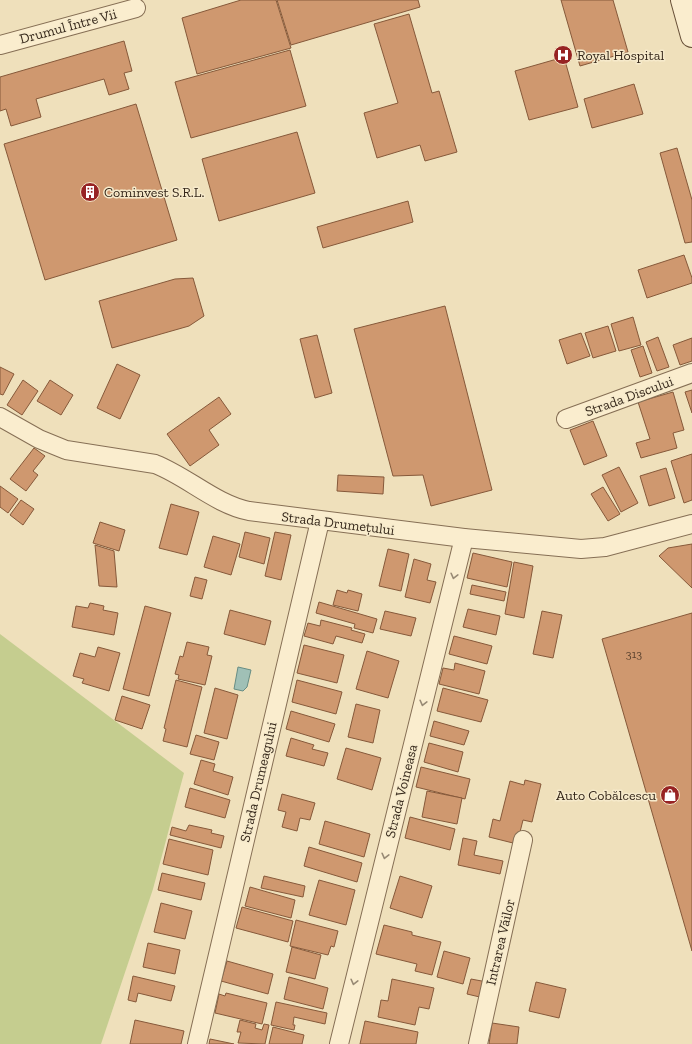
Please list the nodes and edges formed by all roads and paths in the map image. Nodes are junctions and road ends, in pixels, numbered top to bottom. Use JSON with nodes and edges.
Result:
{"nodes":[{"id":1,"x":682,"y":0,"type":"edge"},
{"id":2,"x":136,"y":8,"type":"dead end"},
{"id":3,"x":692,"y":36,"type":"edge"},
{"id":4,"x":0,"y":45,"type":"edge"},
{"id":5,"x":692,"y":373,"type":"edge"},
{"id":6,"x":0,"y":417,"type":"edge"},
{"id":7,"x":566,"y":419,"type":"dead end"},
{"id":8,"x":320,"y":521,"type":"junction"},
{"id":9,"x":692,"y":524,"type":"edge"},
{"id":10,"x":464,"y":538,"type":"junction"},
{"id":11,"x":523,"y":840,"type":"dead end"},
{"id":12,"x":197,"y":1044,"type":"edge"},
{"id":13,"x":339,"y":1044,"type":"edge"},
{"id":14,"x":478,"y":1044,"type":"edge"}],
"edges":[{"from":1,"to":3,"type":"main road"},
{"from":2,"to":4,"type":"street","name":"Drumul Între Vii"},
{"from":5,"to":7,"type":"street","name":"Strada Discului"},
{"from":6,"to":8,"type":"street","name":"Strada Drumețului"},
{"from":8,"to":10,"type":"street","name":"Strada Drumețului"},
{"from":8,"to":12,"type":"street","name":"Strada Drumeagului"},
{"from":9,"to":10,"type":"street","name":"Strada Drumețului"},
{"from":10,"to":13,"type":"street","name":"Strada Voineasa","one_way":true},
{"from":11,"to":14,"type":"street","name":"Intrarea Văilor"}]}
